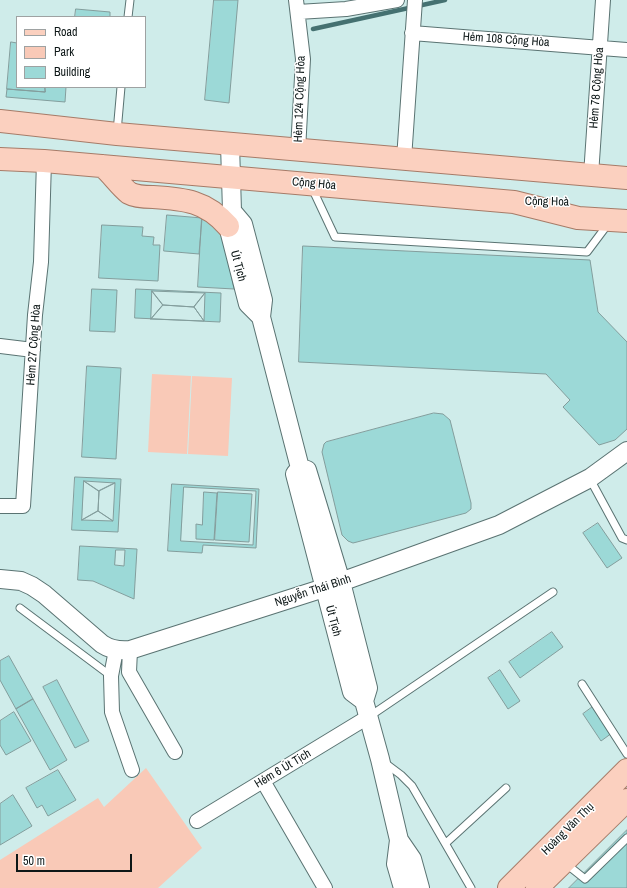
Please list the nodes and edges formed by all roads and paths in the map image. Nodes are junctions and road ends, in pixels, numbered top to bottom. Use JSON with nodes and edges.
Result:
{"nodes":[{"id":1,"x":130,"y":0,"type":"edge"},
{"id":2,"x":397,"y":0,"type":"edge"},
{"id":3,"x":414,"y":0,"type":"edge"},
{"id":4,"x":603,"y":0,"type":"edge"},
{"id":5,"x":297,"y":6,"type":"edge"},
{"id":6,"x":128,"y":16,"type":"edge"},
{"id":7,"x":412,"y":33,"type":"junction"},
{"id":8,"x":600,"y":47,"type":"junction"},
{"id":9,"x":627,"y":50,"type":"edge"},
{"id":10,"x":121,"y":88,"type":"edge"},
{"id":11,"x":0,"y":121,"type":"edge"},
{"id":12,"x":117,"y":134,"type":"junction"},
{"id":13,"x":230,"y":144,"type":"junction"},
{"id":14,"x":298,"y":150,"type":"junction"},
{"id":15,"x":0,"y":159,"type":"edge"},
{"id":16,"x":404,"y":159,"type":"junction"},
{"id":17,"x":44,"y":160,"type":"junction"},
{"id":18,"x":104,"y":166,"type":"junction"},
{"id":19,"x":591,"y":175,"type":"junction"},
{"id":20,"x":231,"y":177,"type":"junction"},
{"id":21,"x":627,"y":178,"type":"edge"},
{"id":22,"x":310,"y":184,"type":"junction"},
{"id":23,"x":514,"y":202,"type":"junction"},
{"id":24,"x":622,"y":216,"type":"edge"},
{"id":25,"x":230,"y":219,"type":"junction"},
{"id":26,"x":0,"y":346,"type":"edge"},
{"id":27,"x":33,"y":350,"type":"junction"},
{"id":28,"x":627,"y":451,"type":"edge"},
{"id":29,"x":590,"y":478,"type":"junction"},
{"id":30,"x":0,"y":506,"type":"edge"},
{"id":31,"x":627,"y":540,"type":"edge"},
{"id":32,"x":0,"y":579,"type":"edge"},
{"id":33,"x":333,"y":585,"type":"junction"},
{"id":34,"x":553,"y":592,"type":"dead end"},
{"id":35,"x":20,"y":608,"type":"dead end"},
{"id":36,"x":123,"y":650,"type":"junction"},
{"id":37,"x":111,"y":676,"type":"junction"},
{"id":38,"x":582,"y":684,"type":"dead end"},
{"id":39,"x":366,"y":709,"type":"junction"},
{"id":40,"x":175,"y":752,"type":"dead end"},
{"id":41,"x":627,"y":754,"type":"edge"},
{"id":42,"x":380,"y":759,"type":"junction"},
{"id":43,"x":132,"y":770,"type":"dead end"},
{"id":44,"x":627,"y":770,"type":"edge"},
{"id":45,"x":263,"y":781,"type":"junction"},
{"id":46,"x":506,"y":788,"type":"dead end"},
{"id":47,"x":627,"y":800,"type":"edge"},
{"id":48,"x":197,"y":820,"type":"dead end"},
{"id":49,"x":627,"y":838,"type":"edge"},
{"id":50,"x":398,"y":840,"type":"junction"},
{"id":51,"x":446,"y":842,"type":"junction"},
{"id":52,"x":563,"y":862,"type":"junction"},
{"id":53,"x":325,"y":888,"type":"edge"},
{"id":54,"x":403,"y":888,"type":"edge"},
{"id":55,"x":420,"y":888,"type":"edge"},
{"id":56,"x":471,"y":888,"type":"edge"},
{"id":57,"x":509,"y":888,"type":"edge"},
{"id":58,"x":537,"y":888,"type":"edge"}],
"edges":[{"from":1,"to":6,"type":"lane"},
{"from":2,"to":5,"type":"street"},
{"from":3,"to":7,"type":"street"},
{"from":4,"to":8,"type":"street","name":"Hẻm 78 Cộng Hòa"},
{"from":5,"to":14,"type":"street","name":"Hẻm 124 Cộng Hòa"},
{"from":7,"to":8,"type":"street","name":"Hẻm 108 Cộng Hòa"},
{"from":7,"to":16,"type":"street"},
{"from":8,"to":9,"type":"street","name":"Hẻm 108 Cộng Hòa"},
{"from":8,"to":19,"type":"street","name":"Hẻm 78 Cộng Hòa"},
{"from":10,"to":12,"type":"lane"},
{"from":11,"to":12,"type":"main road"},
{"from":12,"to":13,"type":"main road"},
{"from":13,"to":14,"type":"main road"},
{"from":13,"to":20,"type":"street","name":"Út Tịch"},
{"from":14,"to":16,"type":"main road"},
{"from":15,"to":17,"type":"main road","name":"Cộng Hòa"},
{"from":16,"to":19,"type":"main road"},
{"from":17,"to":18,"type":"main road","name":"Cộng Hòa"},
{"from":17,"to":27,"type":"street","name":"Hẻm 27 Cộng Hòa"},
{"from":18,"to":20,"type":"main road","name":"Cộng Hòa"},
{"from":18,"to":25,"type":"main road"},
{"from":19,"to":21,"type":"main road"},
{"from":20,"to":22,"type":"main road","name":"Cộng Hòa"},
{"from":20,"to":25,"type":"street","name":"Út Tịch"},
{"from":22,"to":23,"type":"main road","name":"Cộng Hòa"},
{"from":22,"to":24,"type":"lane"},
{"from":23,"to":24,"type":"main road","name":"Cộng Hoà"},
{"from":23,"to":24,"type":"main road","name":"Cộng Hòa"},
{"from":25,"to":33,"type":"street","name":"Út Tịch"},
{"from":26,"to":27,"type":"street"},
{"from":27,"to":30,"type":"street","name":"Hẻm 27 Cộng Hòa"},
{"from":28,"to":29,"type":"street","name":"Nguyễn Thái Bình"},
{"from":29,"to":31,"type":"lane"},
{"from":29,"to":33,"type":"street","name":"Nguyễn Thái Bình"},
{"from":32,"to":36,"type":"street"},
{"from":33,"to":36,"type":"street","name":"Nguyễn Thái Bình"},
{"from":33,"to":39,"type":"street","name":"Út Tịch"},
{"from":34,"to":39,"type":"lane"},
{"from":35,"to":37,"type":"lane"},
{"from":36,"to":37,"type":"street"},
{"from":36,"to":40,"type":"street"},
{"from":37,"to":43,"type":"street"},
{"from":38,"to":41,"type":"lane"},
{"from":39,"to":42,"type":"street","name":"Út Tịch"},
{"from":39,"to":45,"type":"street","name":"Hẻm 6 Út Tịch"},
{"from":42,"to":50,"type":"street","name":"Út Tịch"},
{"from":42,"to":51,"type":"lane"},
{"from":44,"to":57,"type":"main road","name":"Hoàng Văn Thụ"},
{"from":45,"to":48,"type":"street","name":"Hẻm 6 Út Tịch"},
{"from":45,"to":53,"type":"street"},
{"from":46,"to":51,"type":"lane"},
{"from":47,"to":52,"type":"main road","name":"Hoàng Văn Thụ"},
{"from":49,"to":52,"type":"lane"},
{"from":50,"to":54,"type":"street","name":"Út Tịch"},
{"from":50,"to":55,"type":"street","name":"Út Tịch"},
{"from":51,"to":56,"type":"lane"},
{"from":52,"to":58,"type":"main road","name":"Hoàng Văn Thụ"}]}
